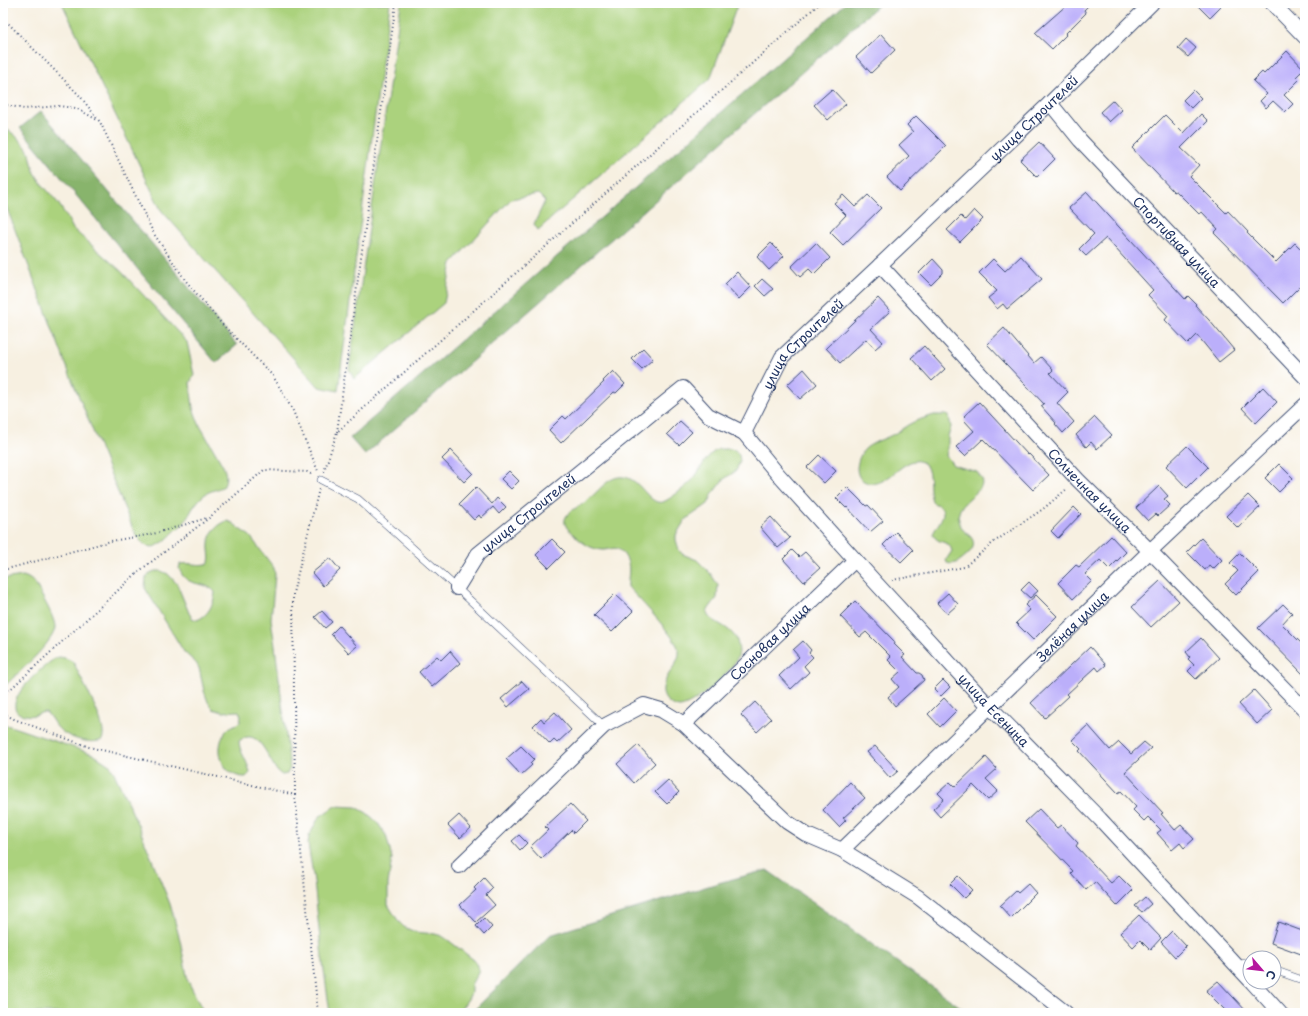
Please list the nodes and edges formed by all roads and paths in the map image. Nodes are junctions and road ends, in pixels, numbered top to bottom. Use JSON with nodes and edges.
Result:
{"nodes":[{"id":1,"x":396,"y":3,"type":"edge"},
{"id":2,"x":820,"y":3,"type":"edge"},
{"id":3,"x":1152,"y":3,"type":"edge"},
{"id":4,"x":1272,"y":3,"type":"edge"},
{"id":5,"x":3,"y":18,"type":"edge"},
{"id":6,"x":1305,"y":37,"type":"edge"},
{"id":7,"x":3,"y":104,"type":"edge"},
{"id":8,"x":1050,"y":104,"type":"junction"},
{"id":9,"x":100,"y":122,"type":"junction"},
{"id":10,"x":880,"y":265,"type":"junction"},
{"id":11,"x":1305,"y":377,"type":"edge"},
{"id":12,"x":1305,"y":405,"type":"edge"},
{"id":13,"x":337,"y":432,"type":"junction"},
{"id":14,"x":744,"y":433,"type":"junction"},
{"id":15,"x":321,"y":480,"type":"junction"},
{"id":16,"x":1078,"y":480,"type":"junction"},
{"id":17,"x":208,"y":518,"type":"junction"},
{"id":18,"x":1150,"y":551,"type":"junction"},
{"id":19,"x":855,"y":560,"type":"junction"},
{"id":20,"x":3,"y":570,"type":"edge"},
{"id":21,"x":876,"y":583,"type":"junction"},
{"id":22,"x":457,"y":588,"type":"junction"},
{"id":23,"x":3,"y":696,"type":"edge"},
{"id":24,"x":989,"y":706,"type":"junction"},
{"id":25,"x":1305,"y":710,"type":"edge"},
{"id":26,"x":3,"y":713,"type":"edge"},
{"id":27,"x":684,"y":724,"type":"junction"},
{"id":28,"x":604,"y":726,"type":"junction"},
{"id":29,"x":295,"y":795,"type":"junction"},
{"id":30,"x":842,"y":850,"type":"junction"},
{"id":31,"x":459,"y":866,"type":"dead end"},
{"id":32,"x":1242,"y":963,"type":"edge"},
{"id":33,"x":1282,"y":973,"type":"edge"},
{"id":34,"x":1305,"y":981,"type":"edge"},
{"id":35,"x":1259,"y":990,"type":"edge"},
{"id":36,"x":318,"y":1013,"type":"edge"},
{"id":37,"x":1066,"y":1013,"type":"edge"},
{"id":38,"x":1280,"y":1013,"type":"edge"}],
"edges":[{"from":1,"to":13,"type":"path"},
{"from":2,"to":13,"type":"path"},
{"from":3,"to":8,"type":"street","name":"улица Строителей"},
{"from":4,"to":6,"type":"street"},
{"from":5,"to":9,"type":"path"},
{"from":7,"to":9,"type":"path"},
{"from":8,"to":10,"type":"street","name":"улица Строителей"},
{"from":8,"to":11,"type":"street","name":"Спортивная улица"},
{"from":9,"to":15,"type":"path"},
{"from":10,"to":14,"type":"street","name":"улица Строителей"},
{"from":10,"to":16,"type":"street","name":"Солнечная улица"},
{"from":12,"to":18,"type":"street","name":"Зелёная улица"},
{"from":13,"to":15,"type":"path"},
{"from":14,"to":19,"type":"street","name":"улица Есенина"},
{"from":14,"to":22,"type":"street","name":"улица Строителей"},
{"from":15,"to":17,"type":"path"},
{"from":15,"to":22,"type":"lane"},
{"from":15,"to":29,"type":"path"},
{"from":16,"to":18,"type":"street","name":"Солнечная улица"},
{"from":16,"to":21,"type":"path"},
{"from":17,"to":20,"type":"path"},
{"from":17,"to":23,"type":"path"},
{"from":18,"to":24,"type":"street","name":"Зелёная улица"},
{"from":18,"to":25,"type":"street","name":"Солнечная улица"},
{"from":19,"to":21,"type":"street","name":"улица Есенина"},
{"from":19,"to":27,"type":"street","name":"Сосновая улица"},
{"from":21,"to":24,"type":"street","name":"улица Есенина"},
{"from":22,"to":28,"type":"lane"},
{"from":24,"to":30,"type":"street","name":"Зелёная улица"},
{"from":24,"to":32,"type":"street","name":"улица Есенина"},
{"from":26,"to":29,"type":"path"},
{"from":27,"to":28,"type":"street"},
{"from":27,"to":30,"type":"street"},
{"from":28,"to":31,"type":"street"},
{"from":29,"to":36,"type":"path"},
{"from":30,"to":37,"type":"street"},
{"from":33,"to":34,"type":"lane"},
{"from":35,"to":38,"type":"street","name":"улица Есенина"}]}
